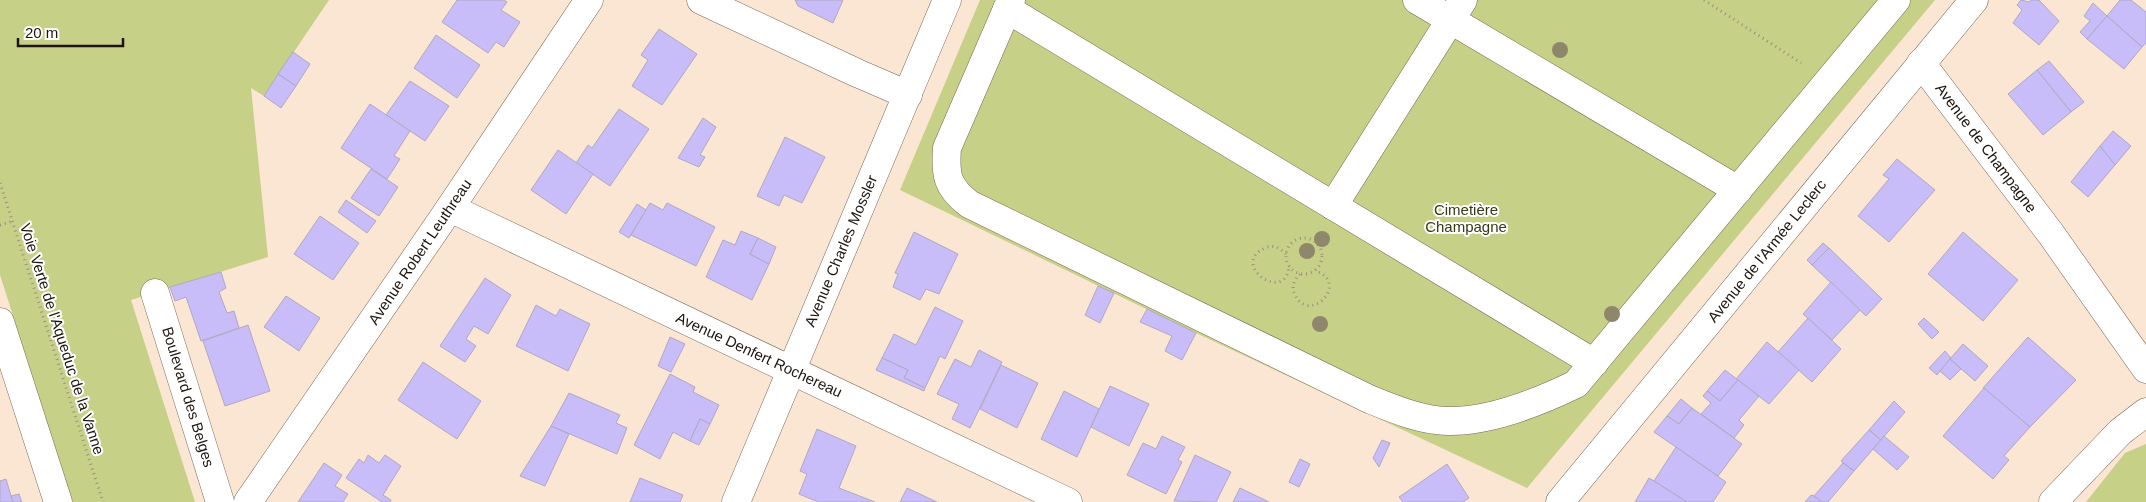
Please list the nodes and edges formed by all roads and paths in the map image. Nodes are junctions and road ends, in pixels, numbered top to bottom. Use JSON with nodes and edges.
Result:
{"nodes":[{"id":1,"x":589,"y":0,"type":"edge"},
{"id":2,"x":701,"y":0,"type":"edge"},
{"id":3,"x":947,"y":0,"type":"edge"},
{"id":4,"x":1417,"y":0,"type":"edge"},
{"id":5,"x":1704,"y":0,"type":"edge"},
{"id":6,"x":1896,"y":0,"type":"edge"},
{"id":7,"x":1974,"y":0,"type":"edge"},
{"id":8,"x":1009,"y":4,"type":"edge"},
{"id":9,"x":1456,"y":10,"type":"edge"},
{"id":10,"x":1922,"y":63,"type":"junction"},
{"id":11,"x":1829,"y":81,"type":"junction"},
{"id":12,"x":908,"y":94,"type":"junction"},
{"id":13,"x":0,"y":183,"type":"edge"},
{"id":14,"x":1738,"y":190,"type":"junction"},
{"id":15,"x":1333,"y":206,"type":"junction"},
{"id":16,"x":450,"y":208,"type":"junction"},
{"id":17,"x":13,"y":221,"type":"junction"},
{"id":18,"x":0,"y":225,"type":"edge"},
{"id":19,"x":1286,"y":254,"type":"junction"},
{"id":20,"x":1289,"y":266,"type":"junction"},
{"id":21,"x":1314,"y":271,"type":"junction"},
{"id":22,"x":1300,"y":274,"type":"junction"},
{"id":23,"x":155,"y":293,"type":"dead end"},
{"id":24,"x":0,"y":322,"type":"edge"},
{"id":25,"x":1594,"y":364,"type":"junction"},
{"id":26,"x":2146,"y":369,"type":"edge"},
{"id":27,"x":791,"y":370,"type":"junction"},
{"id":28,"x":2146,"y":412,"type":"edge"},
{"id":29,"x":58,"y":502,"type":"edge"},
{"id":30,"x":103,"y":502,"type":"edge"},
{"id":31,"x":220,"y":502,"type":"edge"},
{"id":32,"x":248,"y":502,"type":"edge"},
{"id":33,"x":736,"y":502,"type":"edge"},
{"id":34,"x":1068,"y":502,"type":"edge"},
{"id":35,"x":1560,"y":502,"type":"edge"},
{"id":36,"x":2053,"y":502,"type":"edge"}],
"edges":[{"from":1,"to":16,"type":"street","name":"Avenue Robert Leuthreau"},
{"from":2,"to":12,"type":"street"},
{"from":3,"to":12,"type":"street","name":"Avenue Charles Mossler"},
{"from":4,"to":9,"type":"street"},
{"from":5,"to":11,"type":"path"},
{"from":6,"to":11,"type":"street"},
{"from":7,"to":10,"type":"street","name":"Avenue de l'Armée Leclerc"},
{"from":8,"to":15,"type":"street"},
{"from":8,"to":25,"type":"street"},
{"from":9,"to":14,"type":"street"},
{"from":9,"to":15,"type":"street"},
{"from":10,"to":26,"type":"street","name":"Avenue de Champagne"},
{"from":10,"to":35,"type":"street","name":"Avenue de l'Armée Leclerc"},
{"from":11,"to":14,"type":"street"},
{"from":12,"to":27,"type":"street","name":"Avenue Charles Mossler"},
{"from":13,"to":17,"type":"path","name":"Voie Verte de l'Aqueduc de la Vanne"},
{"from":14,"to":25,"type":"street"},
{"from":15,"to":25,"type":"street"},
{"from":16,"to":27,"type":"street","name":"Avenue Denfert Rochereau"},
{"from":16,"to":32,"type":"street","name":"Avenue Robert Leuthreau"},
{"from":17,"to":18,"type":"path"},
{"from":17,"to":30,"type":"path","name":"Voie Verte de l'Aqueduc de la Vanne"},
{"from":19,"to":20,"type":"path"},
{"from":19,"to":20,"type":"path"},
{"from":19,"to":21,"type":"path"},
{"from":20,"to":22,"type":"path"},
{"from":21,"to":22,"type":"path"},
{"from":21,"to":22,"type":"path"},
{"from":23,"to":31,"type":"street","name":"Boulevard des Belges"},
{"from":24,"to":29,"type":"street"},
{"from":27,"to":33,"type":"street","name":"Avenue Charles Mossler"},
{"from":27,"to":34,"type":"street","name":"Avenue Denfert Rochereau"},
{"from":28,"to":36,"type":"street"}]}
